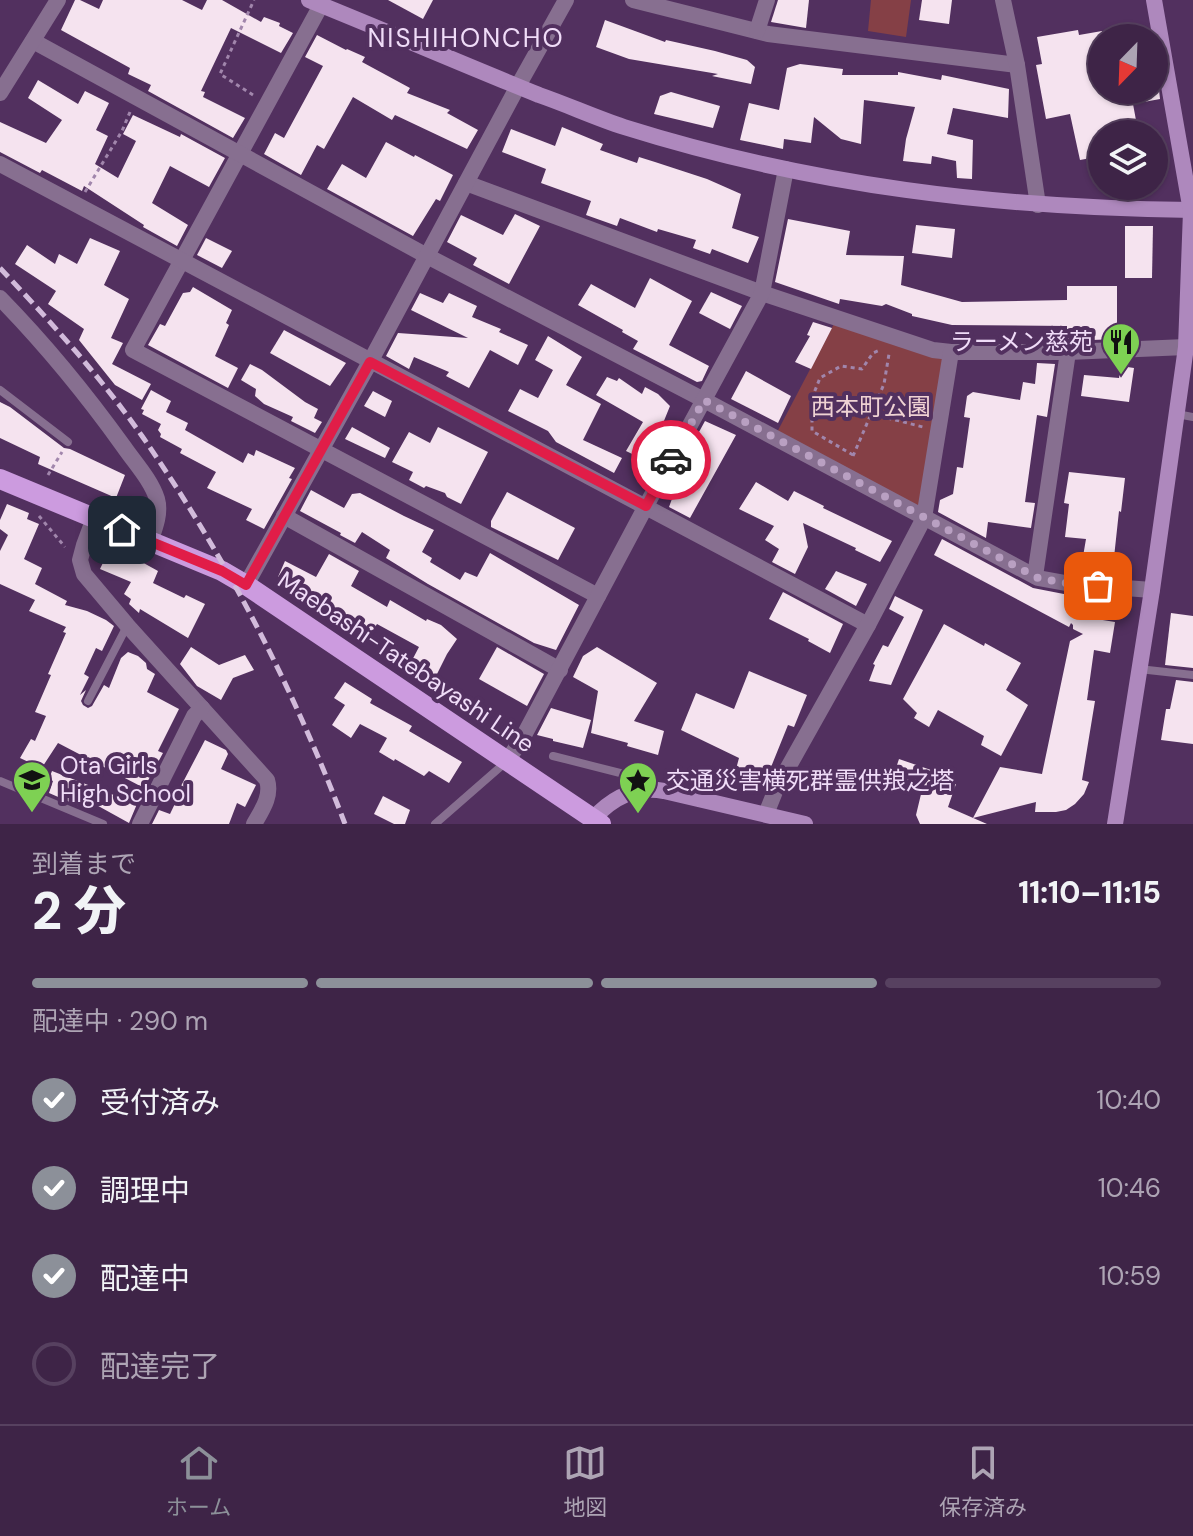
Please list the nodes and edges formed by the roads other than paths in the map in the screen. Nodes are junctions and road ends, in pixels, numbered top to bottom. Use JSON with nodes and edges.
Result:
{"nodes":[{"id":1,"x":58,"y":0,"type":"edge"},
{"id":2,"x":566,"y":0,"type":"edge"},
{"id":3,"x":633,"y":0,"type":"edge"},
{"id":4,"x":767,"y":0,"type":"edge"},
{"id":5,"x":1003,"y":0,"type":"edge"},
{"id":6,"x":1154,"y":0,"type":"edge"},
{"id":7,"x":315,"y":2,"type":"edge"},
{"id":8,"x":757,"y":31,"type":"junction"},
{"id":9,"x":33,"y":41,"type":"junction"},
{"id":10,"x":1017,"y":65,"type":"junction"},
{"id":11,"x":518,"y":86,"type":"junction"},
{"id":12,"x":0,"y":93,"type":"edge"},
{"id":13,"x":239,"y":154,"type":"junction"},
{"id":14,"x":0,"y":164,"type":"edge"},
{"id":15,"x":786,"y":169,"type":"junction"},
{"id":16,"x":466,"y":183,"type":"junction"},
{"id":17,"x":1038,"y":205,"type":"junction"},
{"id":18,"x":1192,"y":210,"type":"edge"},
{"id":19,"x":427,"y":256,"type":"junction"},
{"id":20,"x":180,"y":262,"type":"junction"},
{"id":21,"x":762,"y":293,"type":"junction"},
{"id":22,"x":0,"y":298,"type":"edge"},
{"id":23,"x":1186,"y":347,"type":"junction"},
{"id":24,"x":951,"y":352,"type":"junction"},
{"id":25,"x":1068,"y":352,"type":"junction"},
{"id":26,"x":370,"y":362,"type":"junction"},
{"id":27,"x":0,"y":390,"type":"edge"},
{"id":28,"x":704,"y":400,"type":"junction"},
{"id":29,"x":1185,"y":415,"type":"edge"},
{"id":30,"x":68,"y":442,"type":"road end"},
{"id":31,"x":322,"y":449,"type":"junction"},
{"id":32,"x":0,"y":479,"type":"edge"},
{"id":33,"x":646,"y":506,"type":"junction"},
{"id":34,"x":284,"y":516,"type":"junction"},
{"id":35,"x":94,"y":518,"type":"junction"},
{"id":36,"x":924,"y":518,"type":"junction"},
{"id":37,"x":150,"y":542,"type":"junction"},
{"id":38,"x":1035,"y":576,"type":"junction"},
{"id":39,"x":246,"y":585,"type":"junction"},
{"id":40,"x":1152,"y":590,"type":"junction"},
{"id":41,"x":598,"y":596,"type":"junction"},
{"id":42,"x":127,"y":625,"type":"junction"},
{"id":43,"x":868,"y":625,"type":"junction"},
{"id":44,"x":1139,"y":669,"type":"junction"},
{"id":45,"x":560,"y":670,"type":"junction"},
{"id":46,"x":1193,"y":675,"type":"edge"},
{"id":47,"x":88,"y":701,"type":"dead end"},
{"id":48,"x":202,"y":708,"type":"junction"},
{"id":49,"x":553,"y":756,"type":"dead end"},
{"id":50,"x":507,"y":761,"type":"junction"},
{"id":51,"x":0,"y":781,"type":"edge"},
{"id":52,"x":649,"y":789,"type":"junction"},
{"id":53,"x":766,"y":814,"type":"junction"},
{"id":54,"x":597,"y":821,"type":"edge"},
{"id":55,"x":103,"y":824,"type":"edge"},
{"id":56,"x":140,"y":824,"type":"edge"},
{"id":57,"x":254,"y":824,"type":"edge"},
{"id":58,"x":435,"y":824,"type":"edge"},
{"id":59,"x":805,"y":824,"type":"edge"},
{"id":60,"x":1115,"y":824,"type":"edge"}],
"edges":[{"from":1,"to":9,"type":"street"},
{"from":2,"to":11,"type":"street"},
{"from":3,"to":8,"type":"street"},
{"from":4,"to":8,"type":"street"},
{"from":5,"to":10,"type":"street"},
{"from":6,"to":18,"type":"street"},
{"from":7,"to":11,"type":"street"},
{"from":7,"to":13,"type":"street"},
{"from":8,"to":10,"type":"street"},
{"from":9,"to":12,"type":"street"},
{"from":9,"to":13,"type":"street"},
{"from":10,"to":17,"type":"street"},
{"from":11,"to":15,"type":"street"},
{"from":11,"to":16,"type":"street"},
{"from":13,"to":19,"type":"street"},
{"from":13,"to":20,"type":"street"},
{"from":14,"to":20,"type":"street"},
{"from":15,"to":17,"type":"street"},
{"from":15,"to":21,"type":"street"},
{"from":16,"to":19,"type":"street"},
{"from":16,"to":21,"type":"street"},
{"from":17,"to":18,"type":"street"},
{"from":18,"to":23,"type":"street"},
{"from":19,"to":26,"type":"street"},
{"from":19,"to":28,"type":"street"},
{"from":20,"to":26,"type":"street"},
{"from":20,"to":31,"type":"street"},
{"from":21,"to":24,"type":"street"},
{"from":21,"to":28,"type":"street"},
{"from":22,"to":37,"type":"street"},
{"from":23,"to":25,"type":"street"},
{"from":23,"to":29,"type":"street"},
{"from":24,"to":25,"type":"street"},
{"from":24,"to":36,"type":"street"},
{"from":25,"to":38,"type":"street"},
{"from":26,"to":31,"type":"street"},
{"from":26,"to":33,"type":"street"},
{"from":27,"to":30,"type":"lane"},
{"from":28,"to":33,"type":"street"},
{"from":28,"to":36,"type":"street"},
{"from":29,"to":40,"type":"street"},
{"from":31,"to":34,"type":"street"},
{"from":31,"to":41,"type":"street"},
{"from":32,"to":35,"type":"main road","name":"Maebashi-Tatebayashi Line"},
{"from":33,"to":41,"type":"street"},
{"from":33,"to":43,"type":"street"},
{"from":34,"to":39,"type":"street"},
{"from":34,"to":45,"type":"street"},
{"from":35,"to":37,"type":"main road","name":"Maebashi-Tatebayashi Line"},
{"from":35,"to":42,"type":"street"},
{"from":36,"to":38,"type":"street"},
{"from":36,"to":43,"type":"street"},
{"from":37,"to":39,"type":"main road","name":"Maebashi-Tatebayashi Line"},
{"from":38,"to":40,"type":"street"},
{"from":39,"to":50,"type":"main road","name":"Maebashi-Tatebayashi Line"},
{"from":40,"to":44,"type":"street"},
{"from":41,"to":45,"type":"street"},
{"from":42,"to":47,"type":"lane"},
{"from":42,"to":48,"type":"street"},
{"from":43,"to":53,"type":"street"},
{"from":44,"to":46,"type":"lane"},
{"from":44,"to":60,"type":"street"},
{"from":45,"to":50,"type":"street"},
{"from":48,"to":56,"type":"street"},
{"from":48,"to":57,"type":"street"},
{"from":49,"to":52,"type":"lane"},
{"from":50,"to":54,"type":"main road","name":"Maebashi-Tatebayashi Line"},
{"from":50,"to":58,"type":"lane"},
{"from":51,"to":55,"type":"lane"},
{"from":52,"to":53,"type":"street"},
{"from":52,"to":54,"type":"street"},
{"from":53,"to":59,"type":"street"}]}
